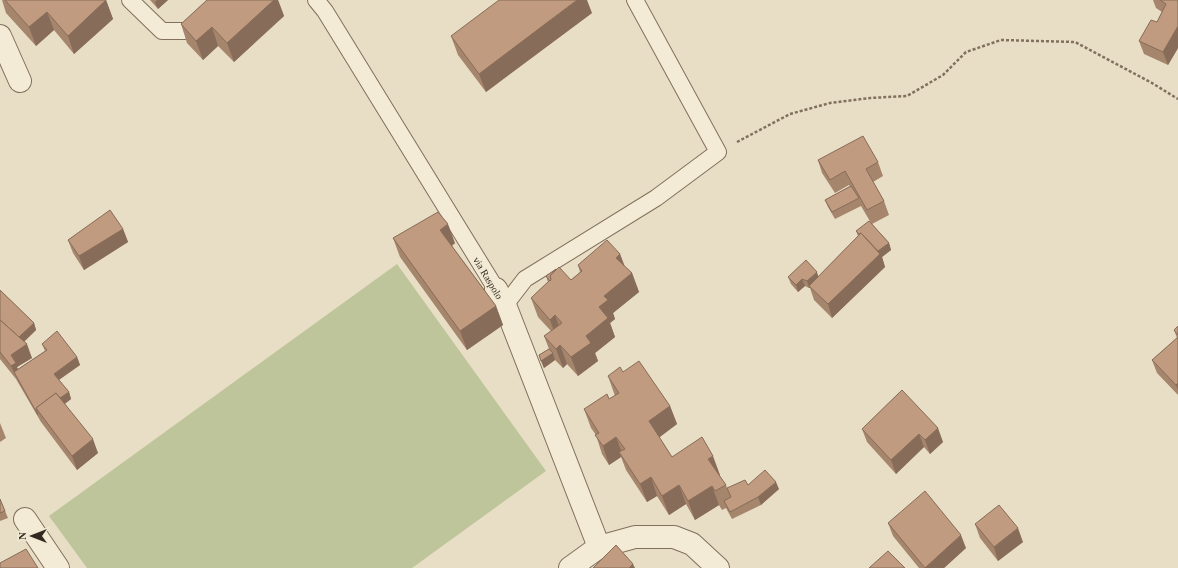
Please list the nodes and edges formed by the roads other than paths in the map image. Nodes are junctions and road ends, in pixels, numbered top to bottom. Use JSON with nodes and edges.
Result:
{"nodes":[{"id":1,"x":130,"y":0,"type":"edge"},
{"id":2,"x":222,"y":0,"type":"edge"},
{"id":3,"x":316,"y":0,"type":"edge"},
{"id":4,"x":635,"y":0,"type":"edge"},
{"id":5,"x":0,"y":36,"type":"edge"},
{"id":6,"x":20,"y":81,"type":"dead end"},
{"id":7,"x":500,"y":297,"type":"junction"},
{"id":8,"x":25,"y":519,"type":"dead end"},
{"id":9,"x":599,"y":547,"type":"junction"},
{"id":10,"x":58,"y":568,"type":"edge"},
{"id":11,"x":570,"y":568,"type":"edge"},
{"id":12,"x":718,"y":568,"type":"edge"}],
"edges":[{"from":1,"to":2,"type":"lane"},
{"from":3,"to":7,"type":"lane","name":"via Raspolo"},
{"from":4,"to":7,"type":"lane"},
{"from":5,"to":6,"type":"street"},
{"from":7,"to":9,"type":"street","name":"via Raspolo"},
{"from":8,"to":10,"type":"street"},
{"from":9,"to":11,"type":"street"},
{"from":9,"to":12,"type":"street"}]}
